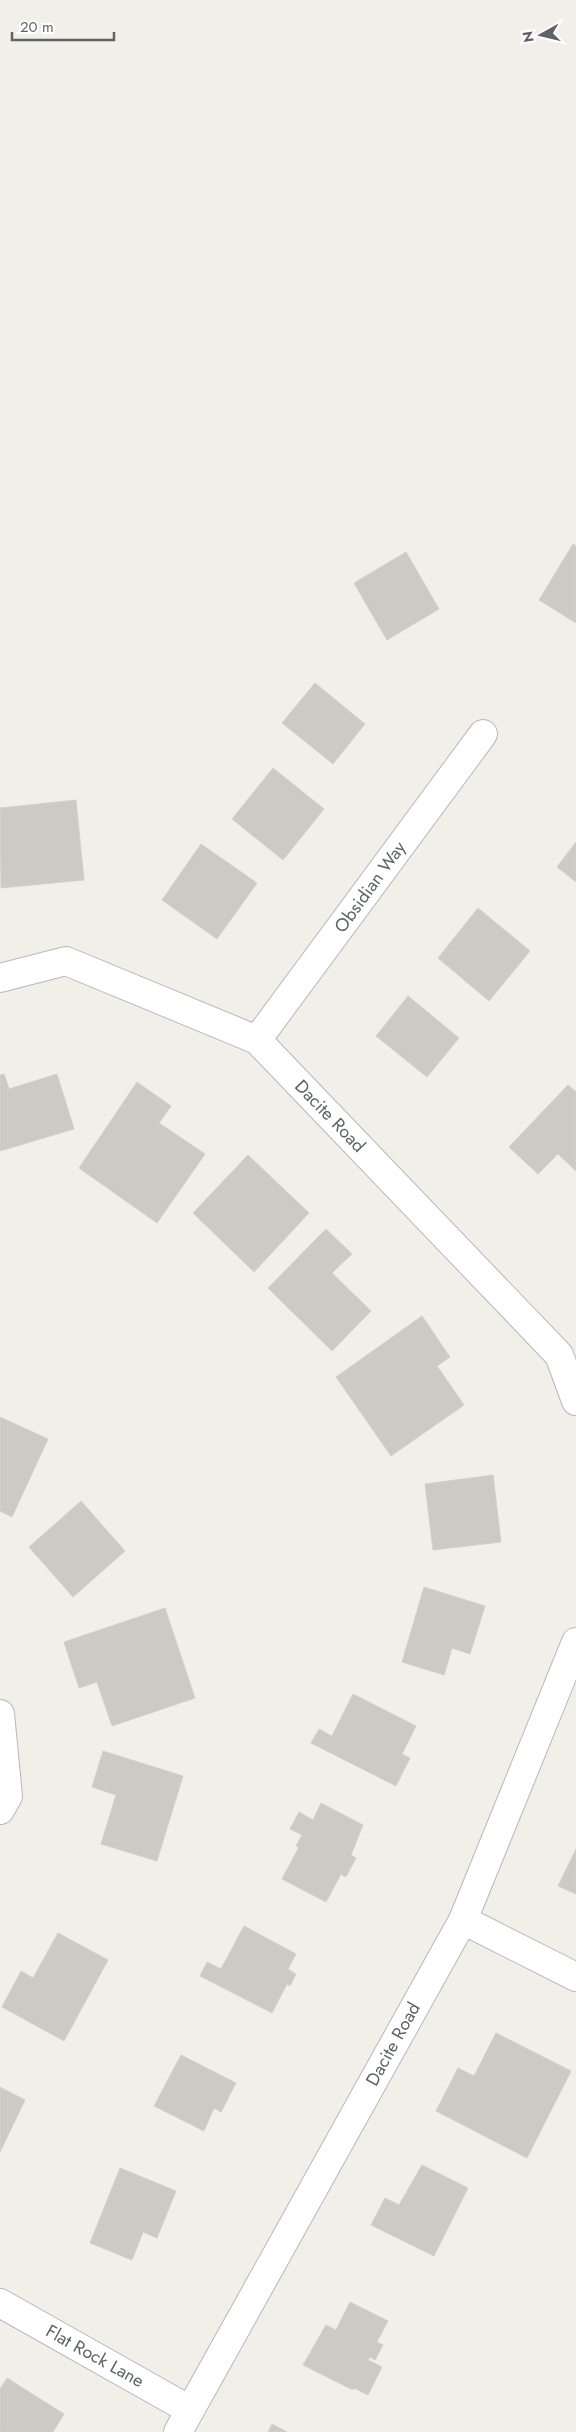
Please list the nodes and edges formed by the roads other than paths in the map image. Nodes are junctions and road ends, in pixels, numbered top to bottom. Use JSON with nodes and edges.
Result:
{"nodes":[{"id":1,"x":483,"y":734,"type":"dead end"},
{"id":2,"x":0,"y":978,"type":"edge"},
{"id":3,"x":257,"y":1040,"type":"junction"},
{"id":4,"x":576,"y":1401,"type":"edge"},
{"id":5,"x":576,"y":1642,"type":"edge"},
{"id":6,"x":0,"y":1714,"type":"edge"},
{"id":7,"x":0,"y":1810,"type":"edge"},
{"id":8,"x":463,"y":1920,"type":"junction"},
{"id":9,"x":576,"y":1977,"type":"edge"},
{"id":10,"x":0,"y":2303,"type":"edge"},
{"id":11,"x":184,"y":2421,"type":"edge"}],
"edges":[{"from":1,"to":3,"type":"street","name":"Obsidian Way"},
{"from":2,"to":3,"type":"street","name":"Dacite Road"},
{"from":3,"to":4,"type":"street","name":"Dacite Road"},
{"from":5,"to":8,"type":"street","name":"Dacite Road"},
{"from":6,"to":7,"type":"street"},
{"from":8,"to":9,"type":"street"},
{"from":8,"to":11,"type":"street","name":"Dacite Road"},
{"from":10,"to":11,"type":"street","name":"Flat Rock Lane"}]}
